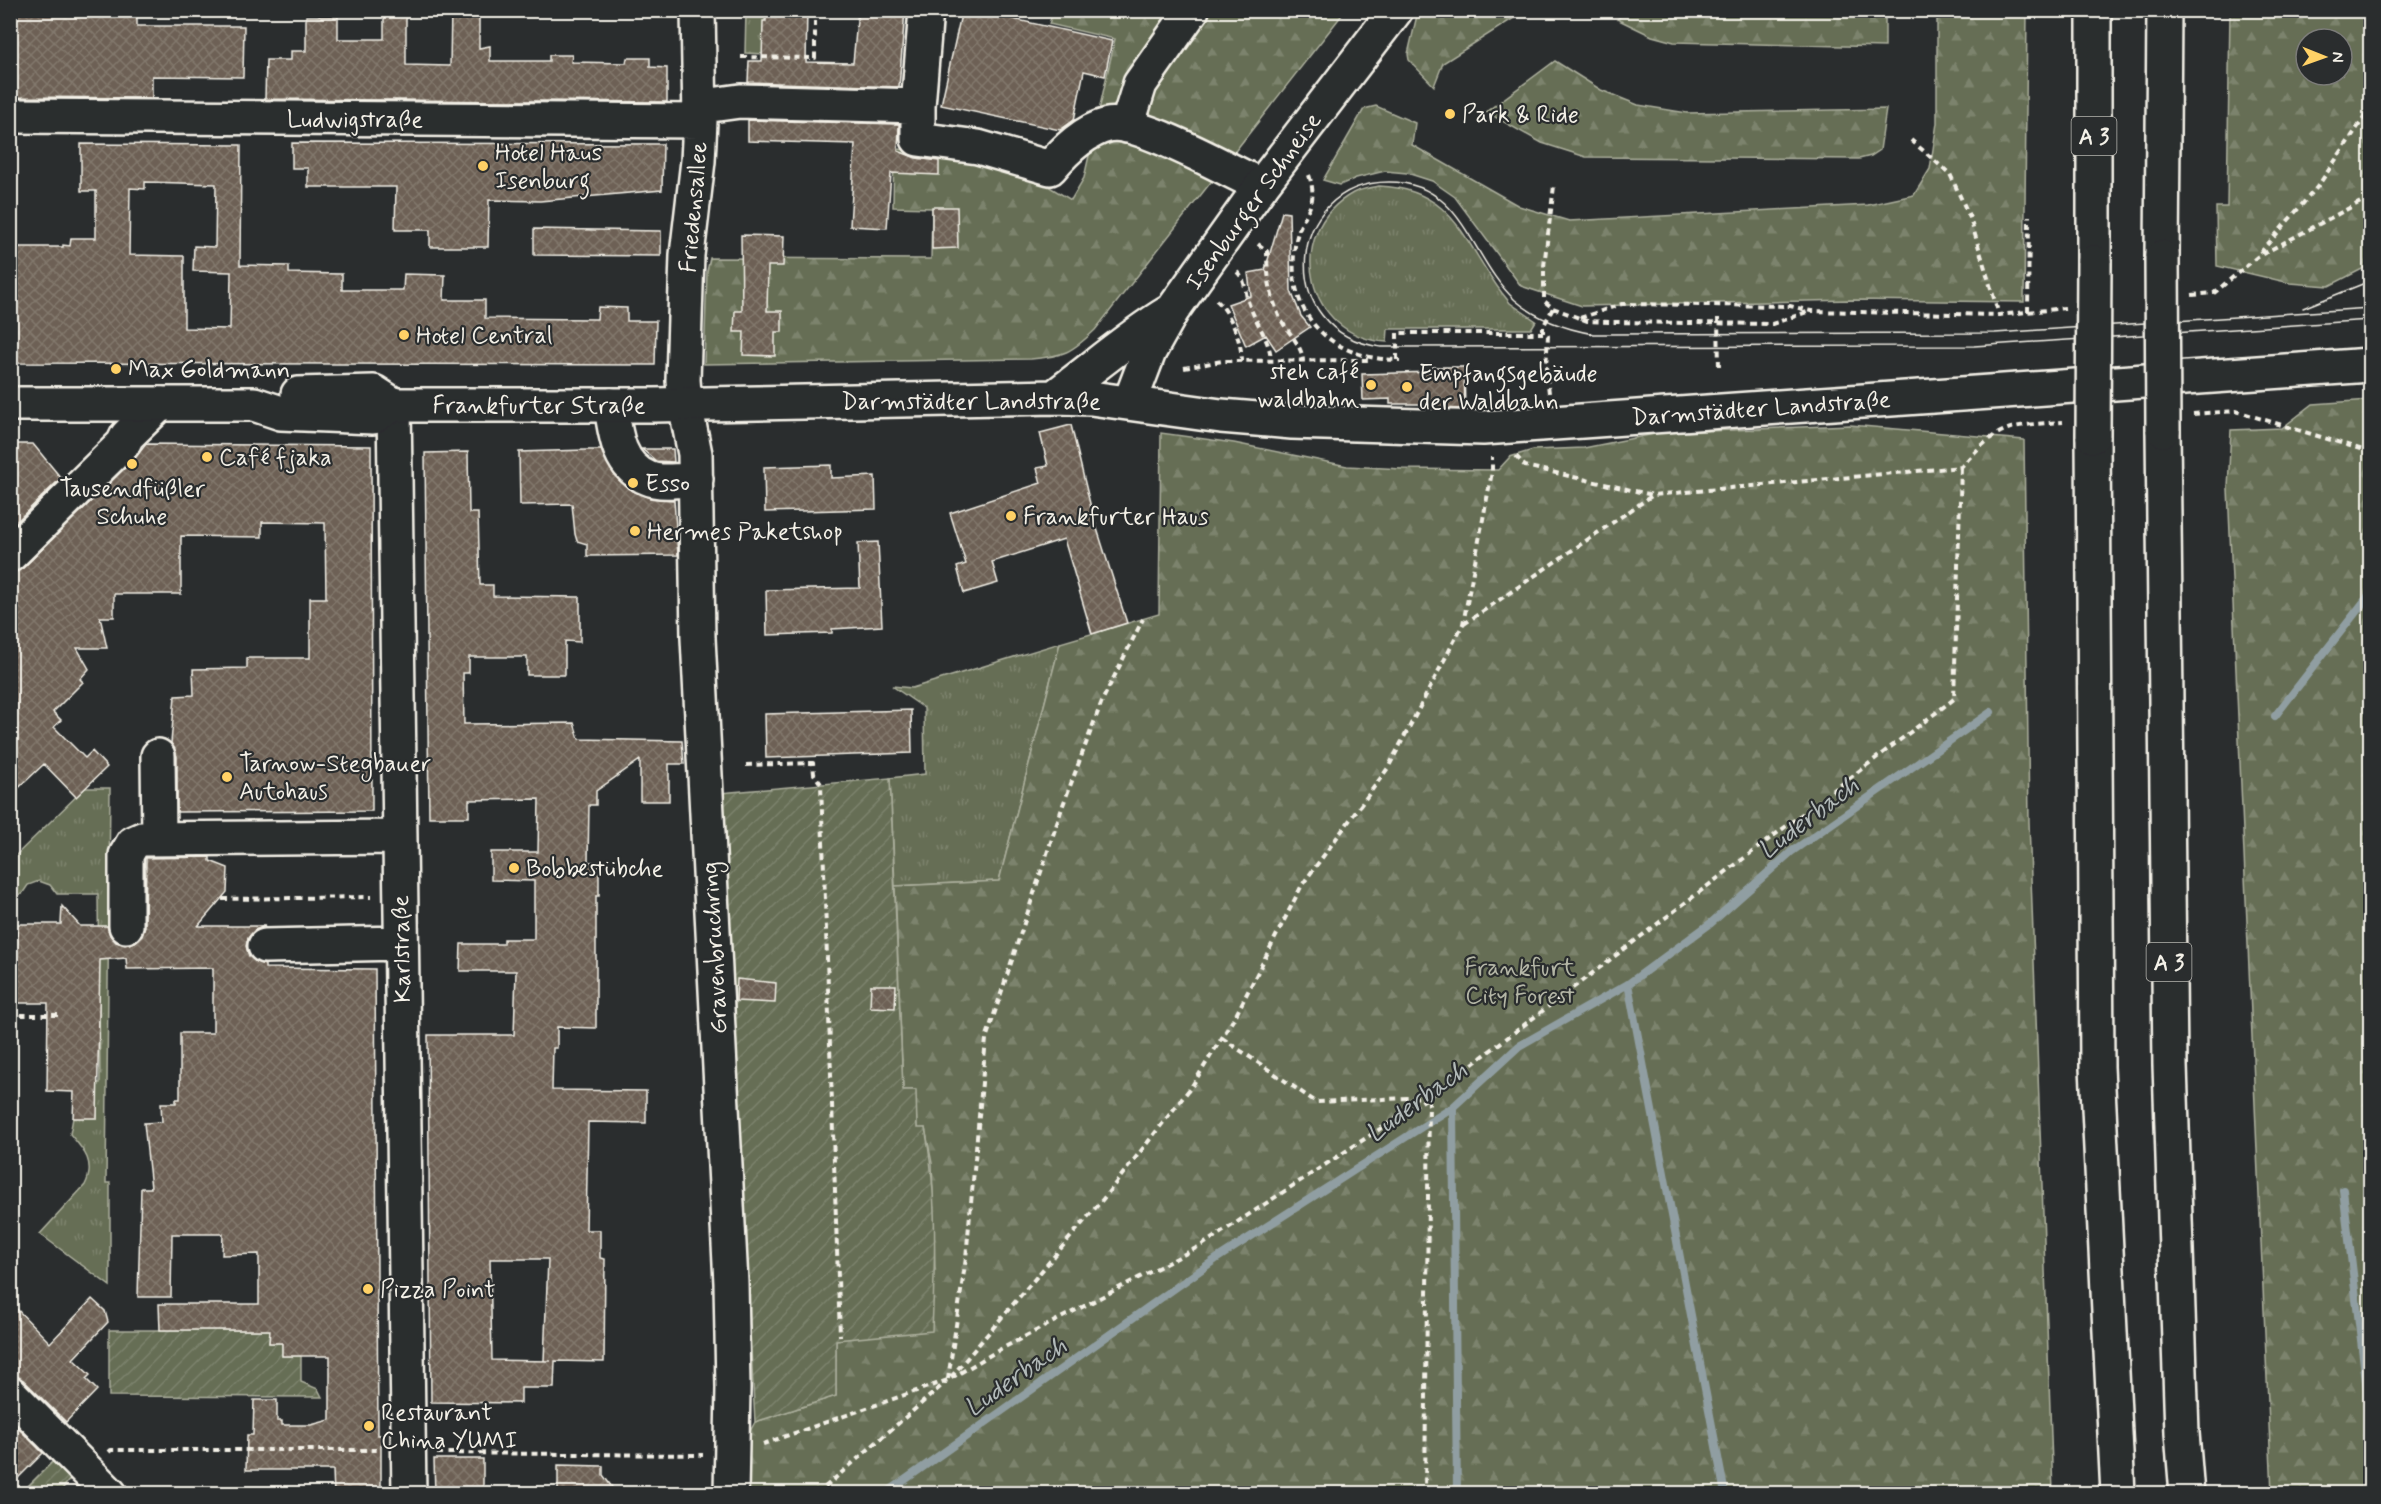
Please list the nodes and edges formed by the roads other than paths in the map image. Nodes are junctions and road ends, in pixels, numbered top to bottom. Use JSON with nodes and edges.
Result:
{"nodes":[{"id":1,"x":698,"y":10,"type":"edge"},
{"id":2,"x":926,"y":10,"type":"edge"},
{"id":3,"x":1192,"y":10,"type":"edge"},
{"id":4,"x":1396,"y":10,"type":"edge"},
{"id":5,"x":2094,"y":10,"type":"edge"},
{"id":6,"x":2164,"y":10,"type":"edge"},
{"id":7,"x":918,"y":106,"type":"junction"},
{"id":8,"x":700,"y":111,"type":"junction"},
{"id":9,"x":10,"y":116,"type":"edge"},
{"id":10,"x":1127,"y":126,"type":"junction"},
{"id":11,"x":1261,"y":186,"type":"junction"},
{"id":12,"x":1172,"y":311,"type":"junction"},
{"id":13,"x":2370,"y":365,"type":"edge"},
{"id":14,"x":1054,"y":396,"type":"junction"},
{"id":15,"x":1130,"y":402,"type":"junction"},
{"id":16,"x":10,"y":404,"type":"edge"},
{"id":17,"x":160,"y":404,"type":"junction"},
{"id":18,"x":685,"y":404,"type":"junction"},
{"id":19,"x":394,"y":405,"type":"junction"},
{"id":20,"x":611,"y":405,"type":"junction"},
{"id":21,"x":696,"y":479,"type":"junction"},
{"id":22,"x":10,"y":555,"type":"edge"},
{"id":23,"x":158,"y":756,"type":"dead end"},
{"id":24,"x":159,"y":837,"type":"junction"},
{"id":25,"x":399,"y":837,"type":"junction"},
{"id":26,"x":126,"y":926,"type":"dead end"},
{"id":27,"x":401,"y":943,"type":"junction"},
{"id":28,"x":265,"y":946,"type":"dead end"},
{"id":29,"x":10,"y":1393,"type":"edge"},
{"id":30,"x":110,"y":1494,"type":"edge"},
{"id":31,"x":409,"y":1494,"type":"edge"},
{"id":32,"x":731,"y":1494,"type":"edge"},
{"id":33,"x":2118,"y":1494,"type":"edge"},
{"id":34,"x":2187,"y":1494,"type":"edge"}],
"edges":[{"from":1,"to":8,"type":"main road","name":"Friedensallee"},
{"from":2,"to":7,"type":"main road"},
{"from":3,"to":10,"type":"main road"},
{"from":4,"to":11,"type":"main road","name":"Isenburger Schneise"},
{"from":5,"to":33,"type":"main road","number":"A 3","bridge":true},
{"from":6,"to":34,"type":"main road","number":"A 3","bridge":true},
{"from":7,"to":8,"type":"main road","name":"Ludwigstraße"},
{"from":7,"to":10,"type":"main road"},
{"from":8,"to":9,"type":"main road","name":"Ludwigstraße"},
{"from":8,"to":18,"type":"main road","name":"Friedensallee"},
{"from":10,"to":11,"type":"main road"},
{"from":11,"to":12,"type":"main road","name":"Isenburger Schneise"},
{"from":12,"to":14,"type":"main road"},
{"from":12,"to":15,"type":"main road","name":"Isenburger Schneise"},
{"from":13,"to":15,"type":"main road","name":"Darmstädter Landstraße"},
{"from":14,"to":15,"type":"main road","name":"Darmstädter Landstraße"},
{"from":14,"to":18,"type":"main road","name":"Darmstädter Landstraße"},
{"from":16,"to":17,"type":"main road","name":"Frankfurter Straße"},
{"from":17,"to":19,"type":"main road","name":"Frankfurter Straße"},
{"from":17,"to":22,"type":"main road"},
{"from":18,"to":20,"type":"main road","name":"Frankfurter Straße"},
{"from":18,"to":21,"type":"main road","name":"Gravenbruchring"},
{"from":19,"to":20,"type":"main road","name":"Frankfurter Straße"},
{"from":19,"to":25,"type":"main road","name":"Karlstraße"},
{"from":20,"to":21,"type":"main road"},
{"from":21,"to":32,"type":"main road","name":"Gravenbruchring"},
{"from":23,"to":24,"type":"main road"},
{"from":24,"to":25,"type":"main road"},
{"from":24,"to":26,"type":"main road"},
{"from":25,"to":27,"type":"main road","name":"Karlstraße"},
{"from":27,"to":28,"type":"main road"},
{"from":27,"to":31,"type":"main road","name":"Karlstraße"},
{"from":29,"to":30,"type":"main road"}]}
